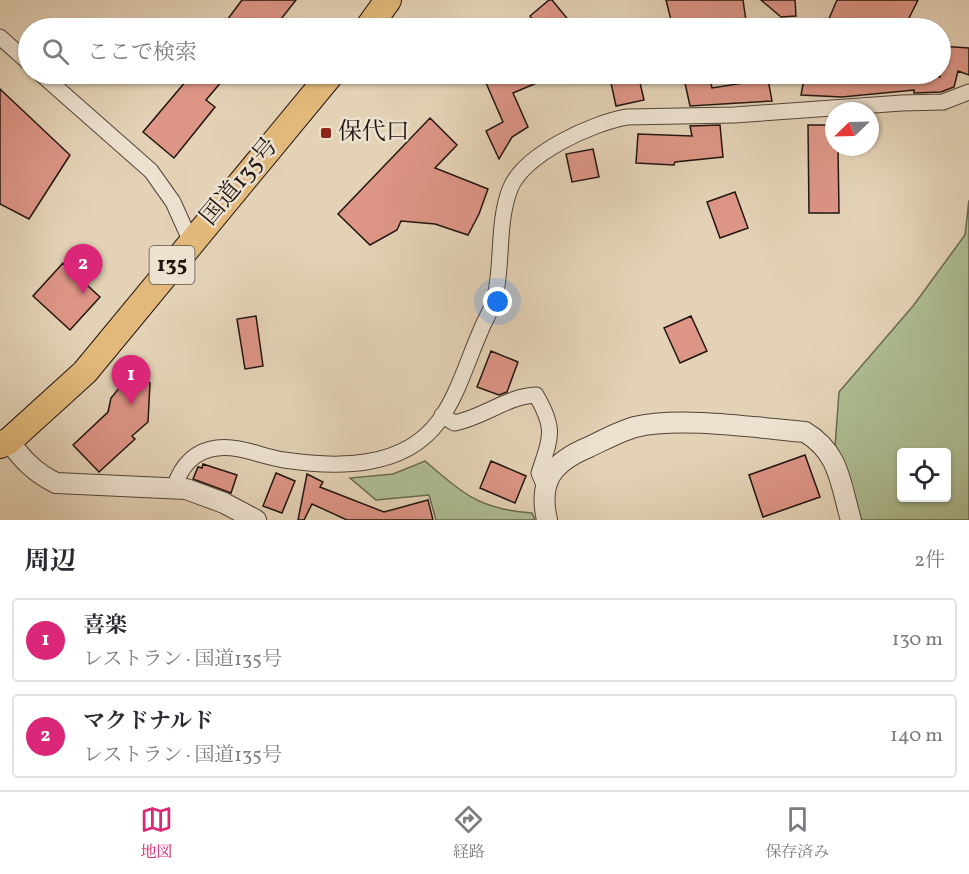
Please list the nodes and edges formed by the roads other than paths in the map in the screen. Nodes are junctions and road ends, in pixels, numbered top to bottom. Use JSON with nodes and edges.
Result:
{"nodes":[{"id":1,"x":388,"y":0,"type":"edge"},
{"id":2,"x":375,"y":18,"type":"edge"},
{"id":3,"x":0,"y":37,"type":"edge"},
{"id":4,"x":18,"y":53,"type":"edge"},
{"id":5,"x":52,"y":84,"type":"edge"},
{"id":6,"x":323,"y":84,"type":"edge"},
{"id":7,"x":969,"y":92,"type":"edge"},
{"id":8,"x":191,"y":242,"type":"junction"},
{"id":9,"x":442,"y":415,"type":"junction"},
{"id":10,"x":4,"y":443,"type":"edge"},
{"id":11,"x":545,"y":487,"type":"junction"},
{"id":12,"x":174,"y":488,"type":"junction"},
{"id":13,"x":256,"y":520,"type":"edge"},
{"id":14,"x":547,"y":520,"type":"edge"},
{"id":15,"x":851,"y":520,"type":"edge"}],
"edges":[{"from":1,"to":2,"type":"highway"},
{"from":3,"to":4,"type":"street"},
{"from":5,"to":8,"type":"street"},
{"from":6,"to":8,"type":"highway","name":"国道135号","number":"135"},
{"from":7,"to":9,"type":"street"},
{"from":8,"to":10,"type":"highway","name":"国道135号","number":"135"},
{"from":9,"to":11,"type":"street"},
{"from":9,"to":12,"type":"street"},
{"from":10,"to":12,"type":"street"},
{"from":11,"to":14,"type":"street"},
{"from":11,"to":15,"type":"street"},
{"from":12,"to":13,"type":"street"}]}
